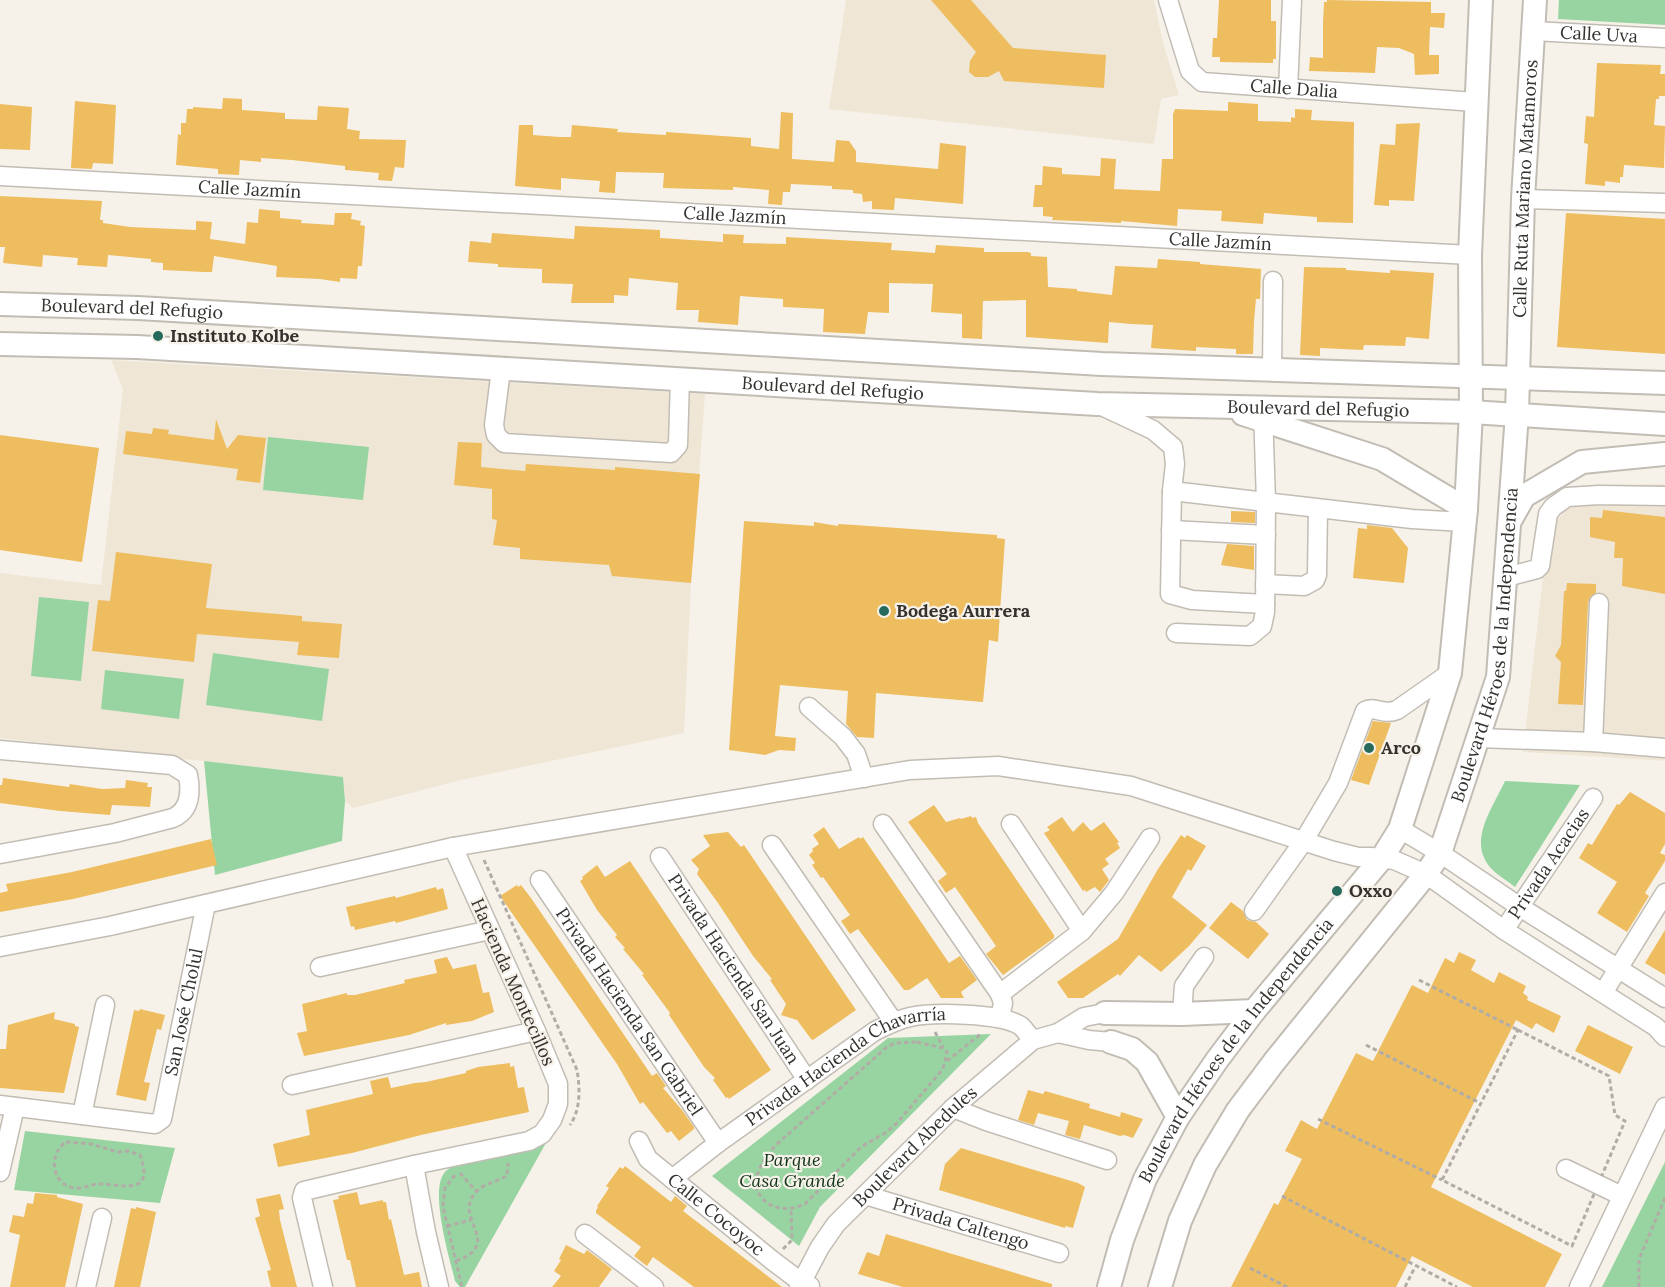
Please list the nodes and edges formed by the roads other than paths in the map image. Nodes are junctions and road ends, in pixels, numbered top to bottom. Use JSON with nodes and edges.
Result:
{"nodes":[{"id":1,"x":1168,"y":0,"type":"edge"},
{"id":2,"x":1292,"y":0,"type":"edge"},
{"id":3,"x":1481,"y":0,"type":"edge"},
{"id":4,"x":1535,"y":0,"type":"edge"},
{"id":5,"x":1533,"y":31,"type":"junction"},
{"id":6,"x":1665,"y":38,"type":"edge"},
{"id":7,"x":1288,"y":89,"type":"junction"},
{"id":8,"x":1475,"y":102,"type":"junction"},
{"id":9,"x":0,"y":176,"type":"edge"},
{"id":10,"x":1523,"y":199,"type":"junction"},
{"id":11,"x":1665,"y":203,"type":"edge"},
{"id":12,"x":1470,"y":255,"type":"junction"},
{"id":13,"x":1273,"y":281,"type":"dead end"},
{"id":14,"x":0,"y":304,"type":"edge"},
{"id":15,"x":0,"y":344,"type":"edge"},
{"id":16,"x":501,"y":369,"type":"junction"},
{"id":17,"x":1272,"y":369,"type":"junction"},
{"id":18,"x":1471,"y":376,"type":"junction"},
{"id":19,"x":680,"y":379,"type":"junction"},
{"id":20,"x":1519,"y":379,"type":"junction"},
{"id":21,"x":1665,"y":383,"type":"edge"},
{"id":22,"x":1097,"y":404,"type":"junction"},
{"id":23,"x":1471,"y":412,"type":"junction"},
{"id":24,"x":1263,"y":414,"type":"junction"},
{"id":25,"x":1517,"y":414,"type":"junction"},
{"id":26,"x":1665,"y":424,"type":"edge"},
{"id":27,"x":1665,"y":454,"type":"edge"},
{"id":28,"x":1172,"y":491,"type":"junction"},
{"id":29,"x":1665,"y":496,"type":"edge"},
{"id":30,"x":1266,"y":502,"type":"junction"},
{"id":31,"x":1318,"y":509,"type":"junction"},
{"id":32,"x":1465,"y":516,"type":"junction"},
{"id":33,"x":1510,"y":520,"type":"junction"},
{"id":34,"x":1171,"y":530,"type":"junction"},
{"id":35,"x":1266,"y":535,"type":"junction"},
{"id":36,"x":1506,"y":577,"type":"junction"},
{"id":37,"x":1265,"y":584,"type":"junction"},
{"id":38,"x":1599,"y":603,"type":"dead end"},
{"id":39,"x":1265,"y":604,"type":"junction"},
{"id":40,"x":1176,"y":633,"type":"dead end"},
{"id":41,"x":1450,"y":673,"type":"junction"},
{"id":42,"x":809,"y":707,"type":"dead end"},
{"id":43,"x":1478,"y":738,"type":"junction"},
{"id":44,"x":1593,"y":742,"type":"junction"},
{"id":45,"x":1665,"y":748,"type":"edge"},
{"id":46,"x":0,"y":750,"type":"edge"},
{"id":47,"x":864,"y":778,"type":"junction"},
{"id":48,"x":1593,"y":798,"type":"dead end"},
{"id":49,"x":883,"y":824,"type":"dead end"},
{"id":50,"x":1011,"y":824,"type":"dead end"},
{"id":51,"x":1400,"y":829,"type":"junction"},
{"id":52,"x":1150,"y":838,"type":"dead end"},
{"id":53,"x":1303,"y":842,"type":"junction"},
{"id":54,"x":772,"y":845,"type":"dead end"},
{"id":55,"x":453,"y":847,"type":"junction"},
{"id":56,"x":1440,"y":853,"type":"junction"},
{"id":57,"x":0,"y":854,"type":"edge"},
{"id":58,"x":660,"y":857,"type":"dead end"},
{"id":59,"x":1382,"y":858,"type":"junction"},
{"id":60,"x":1426,"y":874,"type":"junction"},
{"id":61,"x":540,"y":880,"type":"dead end"},
{"id":62,"x":1665,"y":893,"type":"edge"},
{"id":63,"x":206,"y":904,"type":"junction"},
{"id":64,"x":1520,"y":907,"type":"junction"},
{"id":65,"x":1254,"y":911,"type":"dead end"},
{"id":66,"x":1658,"y":920,"type":"edge"},
{"id":67,"x":490,"y":930,"type":"junction"},
{"id":68,"x":1504,"y":930,"type":"junction"},
{"id":69,"x":1082,"y":931,"type":"junction"},
{"id":70,"x":0,"y":947,"type":"edge"},
{"id":71,"x":1204,"y":957,"type":"dead end"},
{"id":72,"x":320,"y":967,"type":"dead end"},
{"id":73,"x":1619,"y":969,"type":"junction"},
{"id":74,"x":1603,"y":993,"type":"junction"},
{"id":75,"x":1000,"y":994,"type":"junction"},
{"id":76,"x":1665,"y":998,"type":"edge"},
{"id":77,"x":105,"y":1005,"type":"dead end"},
{"id":78,"x":1254,"y":1011,"type":"junction"},
{"id":79,"x":1105,"y":1013,"type":"joint"},
{"id":80,"x":1182,"y":1014,"type":"junction"},
{"id":81,"x":1000,"y":1018,"type":"junction"},
{"id":82,"x":893,"y":1021,"type":"junction"},
{"id":83,"x":1662,"y":1030,"type":"edge"},
{"id":84,"x":536,"y":1031,"type":"junction"},
{"id":85,"x":1058,"y":1033,"type":"junction"},
{"id":86,"x":1033,"y":1040,"type":"junction"},
{"id":87,"x":1111,"y":1042,"type":"joint"},
{"id":88,"x":807,"y":1080,"type":"junction"},
{"id":89,"x":292,"y":1085,"type":"dead end"},
{"id":90,"x":8,"y":1106,"type":"edge"},
{"id":91,"x":1665,"y":1107,"type":"edge"},
{"id":92,"x":953,"y":1108,"type":"junction"},
{"id":93,"x":82,"y":1115,"type":"junction"},
{"id":94,"x":1178,"y":1117,"type":"junction"},
{"id":95,"x":639,"y":1142,"type":"dead end"},
{"id":96,"x":718,"y":1143,"type":"junction"},
{"id":97,"x":1107,"y":1160,"type":"dead end"},
{"id":98,"x":414,"y":1165,"type":"junction"},
{"id":99,"x":1566,"y":1169,"type":"dead end"},
{"id":100,"x":0,"y":1172,"type":"edge"},
{"id":101,"x":672,"y":1179,"type":"junction"},
{"id":102,"x":865,"y":1196,"type":"junction"},
{"id":103,"x":1622,"y":1196,"type":"junction"},
{"id":104,"x":102,"y":1218,"type":"dead end"},
{"id":105,"x":585,"y":1234,"type":"dead end"},
{"id":106,"x":1059,"y":1253,"type":"dead end"},
{"id":107,"x":804,"y":1285,"type":"edge"},
{"id":108,"x":86,"y":1287,"type":"edge"},
{"id":109,"x":323,"y":1287,"type":"edge"},
{"id":110,"x":439,"y":1287,"type":"edge"},
{"id":111,"x":654,"y":1287,"type":"edge"},
{"id":112,"x":1109,"y":1287,"type":"edge"},
{"id":113,"x":1160,"y":1287,"type":"edge"},
{"id":114,"x":1579,"y":1287,"type":"edge"}],
"edges":[{"from":1,"to":7,"type":"street","name":"Calle Dalia"},
{"from":2,"to":7,"type":"street"},
{"from":3,"to":8,"type":"main road"},
{"from":4,"to":5,"type":"main road","name":"Calle Ruta Mariano Matamoros"},
{"from":5,"to":6,"type":"street","name":"Calle Uva"},
{"from":5,"to":10,"type":"main road","name":"Calle Ruta Mariano Matamoros"},
{"from":7,"to":8,"type":"street","name":"Calle Dalia"},
{"from":8,"to":12,"type":"main road"},
{"from":9,"to":12,"type":"street","name":"Calle Jazmín"},
{"from":10,"to":11,"type":"street"},
{"from":10,"to":20,"type":"main road","name":"Calle Ruta Mariano Matamoros"},
{"from":12,"to":18,"type":"main road"},
{"from":13,"to":17,"type":"street"},
{"from":14,"to":17,"type":"main road","name":"Boulevard del Refugio"},
{"from":15,"to":16,"type":"main road","name":"Boulevard del Refugio"},
{"from":16,"to":19,"type":"main road","name":"Boulevard del Refugio"},
{"from":16,"to":19,"type":"street"},
{"from":17,"to":18,"type":"main road","name":"Boulevard del Refugio"},
{"from":18,"to":20,"type":"main road","name":"Boulevard del Refugio"},
{"from":18,"to":23,"type":"main road","name":"Boulevard Héroes de la Independencia"},
{"from":19,"to":22,"type":"main road","name":"Boulevard del Refugio"},
{"from":20,"to":21,"type":"main road","name":"Boulevard del Refugio"},
{"from":20,"to":25,"type":"main road","name":"Calle Ruta Mariano Matamoros"},
{"from":22,"to":24,"type":"main road","name":"Boulevard del Refugio"},
{"from":22,"to":28,"type":"street"},
{"from":23,"to":24,"type":"main road","name":"Boulevard del Refugio"},
{"from":23,"to":25,"type":"main road","name":"Boulevard del Refugio"},
{"from":23,"to":32,"type":"main road","name":"Boulevard Héroes de la Independencia"},
{"from":24,"to":30,"type":"street"},
{"from":24,"to":32,"type":"main road"},
{"from":25,"to":26,"type":"main road","name":"Boulevard del Refugio"},
{"from":25,"to":33,"type":"main road","name":"Boulevard Héroes de la Independencia"},
{"from":27,"to":33,"type":"main road"},
{"from":28,"to":30,"type":"street"},
{"from":28,"to":34,"type":"street"},
{"from":29,"to":36,"type":"street"},
{"from":30,"to":31,"type":"street"},
{"from":30,"to":35,"type":"street"},
{"from":31,"to":32,"type":"street"},
{"from":31,"to":37,"type":"street"},
{"from":32,"to":41,"type":"main road","name":"Boulevard Héroes de la Independencia"},
{"from":33,"to":36,"type":"main road","name":"Boulevard Héroes de la Independencia"},
{"from":34,"to":35,"type":"street"},
{"from":34,"to":39,"type":"street"},
{"from":35,"to":37,"type":"street"},
{"from":36,"to":43,"type":"main road","name":"Boulevard Héroes de la Independencia"},
{"from":37,"to":39,"type":"street"},
{"from":38,"to":44,"type":"street"},
{"from":39,"to":40,"type":"street"},
{"from":41,"to":51,"type":"main road","name":"Boulevard Héroes de la Independencia"},
{"from":41,"to":53,"type":"street"},
{"from":42,"to":47,"type":"street"},
{"from":43,"to":44,"type":"street"},
{"from":43,"to":56,"type":"main road","name":"Boulevard Héroes de la Independencia"},
{"from":44,"to":45,"type":"street"},
{"from":46,"to":57,"type":"street"},
{"from":47,"to":53,"type":"street"},
{"from":47,"to":55,"type":"street"},
{"from":48,"to":64,"type":"street","name":"Privada Acacias"},
{"from":49,"to":75,"type":"street"},
{"from":50,"to":69,"type":"street"},
{"from":51,"to":56,"type":"street"},
{"from":51,"to":59,"type":"main road","name":"Boulevard Héroes de la Independencia"},
{"from":52,"to":69,"type":"street"},
{"from":53,"to":59,"type":"street"},
{"from":53,"to":65,"type":"street"},
{"from":54,"to":82,"type":"street"},
{"from":55,"to":63,"type":"street"},
{"from":55,"to":67,"type":"street","name":"Hacienda Montecillos"},
{"from":56,"to":60,"type":"main road","name":"Boulevard Héroes de la Independencia"},
{"from":56,"to":64,"type":"street"},
{"from":58,"to":88,"type":"street","name":"Privada Hacienda San Juan"},
{"from":59,"to":60,"type":"street"},
{"from":59,"to":78,"type":"main road","name":"Boulevard Héroes de la Independencia"},
{"from":60,"to":68,"type":"street"},
{"from":60,"to":113,"type":"main road","name":"Boulevard Héroes de la Independencia"},
{"from":61,"to":96,"type":"street","name":"Privada Hacienda San Gabriel"},
{"from":62,"to":66,"type":"street"},
{"from":63,"to":70,"type":"street"},
{"from":63,"to":93,"type":"street","name":"San José Cholul"},
{"from":64,"to":68,"type":"street","name":"Privada Acacias"},
{"from":64,"to":73,"type":"street"},
{"from":66,"to":73,"type":"street"},
{"from":67,"to":72,"type":"street"},
{"from":67,"to":84,"type":"street","name":"Hacienda Montecillos"},
{"from":68,"to":74,"type":"street"},
{"from":69,"to":75,"type":"street"},
{"from":71,"to":80,"type":"street"},
{"from":73,"to":74,"type":"street"},
{"from":73,"to":76,"type":"street"},
{"from":74,"to":83,"type":"street"},
{"from":75,"to":81,"type":"street"},
{"from":77,"to":93,"type":"street"},
{"from":78,"to":80,"type":"main road"},
{"from":78,"to":94,"type":"main road","name":"Boulevard Héroes de la Independencia"},
{"from":79,"to":80,"type":"main road"},
{"from":79,"to":85,"type":"street","name":"Boulevard Abedules"},
{"from":81,"to":82,"type":"street","name":"Privada Hacienda Chavarría"},
{"from":81,"to":86,"type":"street","name":"Privada Hacienda Chavarría"},
{"from":82,"to":88,"type":"street","name":"Privada Hacienda Chavarría"},
{"from":84,"to":89,"type":"street"},
{"from":84,"to":98,"type":"street","name":"Hacienda Montecillos"},
{"from":85,"to":86,"type":"street","name":"Boulevard Abedules"},
{"from":85,"to":87,"type":"street","name":"Boulevard Abedules"},
{"from":86,"to":92,"type":"street","name":"Boulevard Abedules"},
{"from":87,"to":94,"type":"main road"},
{"from":88,"to":96,"type":"street","name":"Privada Hacienda Chavarría"},
{"from":90,"to":93,"type":"street"},
{"from":90,"to":100,"type":"street"},
{"from":91,"to":103,"type":"street"},
{"from":92,"to":97,"type":"street"},
{"from":92,"to":102,"type":"street","name":"Boulevard Abedules"},
{"from":94,"to":112,"type":"main road","name":"Boulevard Héroes de la Independencia"},
{"from":95,"to":101,"type":"street","name":"Calle Cocoyoc"},
{"from":96,"to":101,"type":"street","name":"Privada Hacienda Chavarría"},
{"from":98,"to":109,"type":"street"},
{"from":98,"to":110,"type":"street"},
{"from":99,"to":103,"type":"street"},
{"from":101,"to":107,"type":"street","name":"Calle Cocoyoc"},
{"from":102,"to":106,"type":"street","name":"Privada Caltengo"},
{"from":102,"to":107,"type":"street","name":"Boulevard Abedules"},
{"from":103,"to":114,"type":"street"},
{"from":104,"to":108,"type":"street"},
{"from":105,"to":111,"type":"street"}]}
